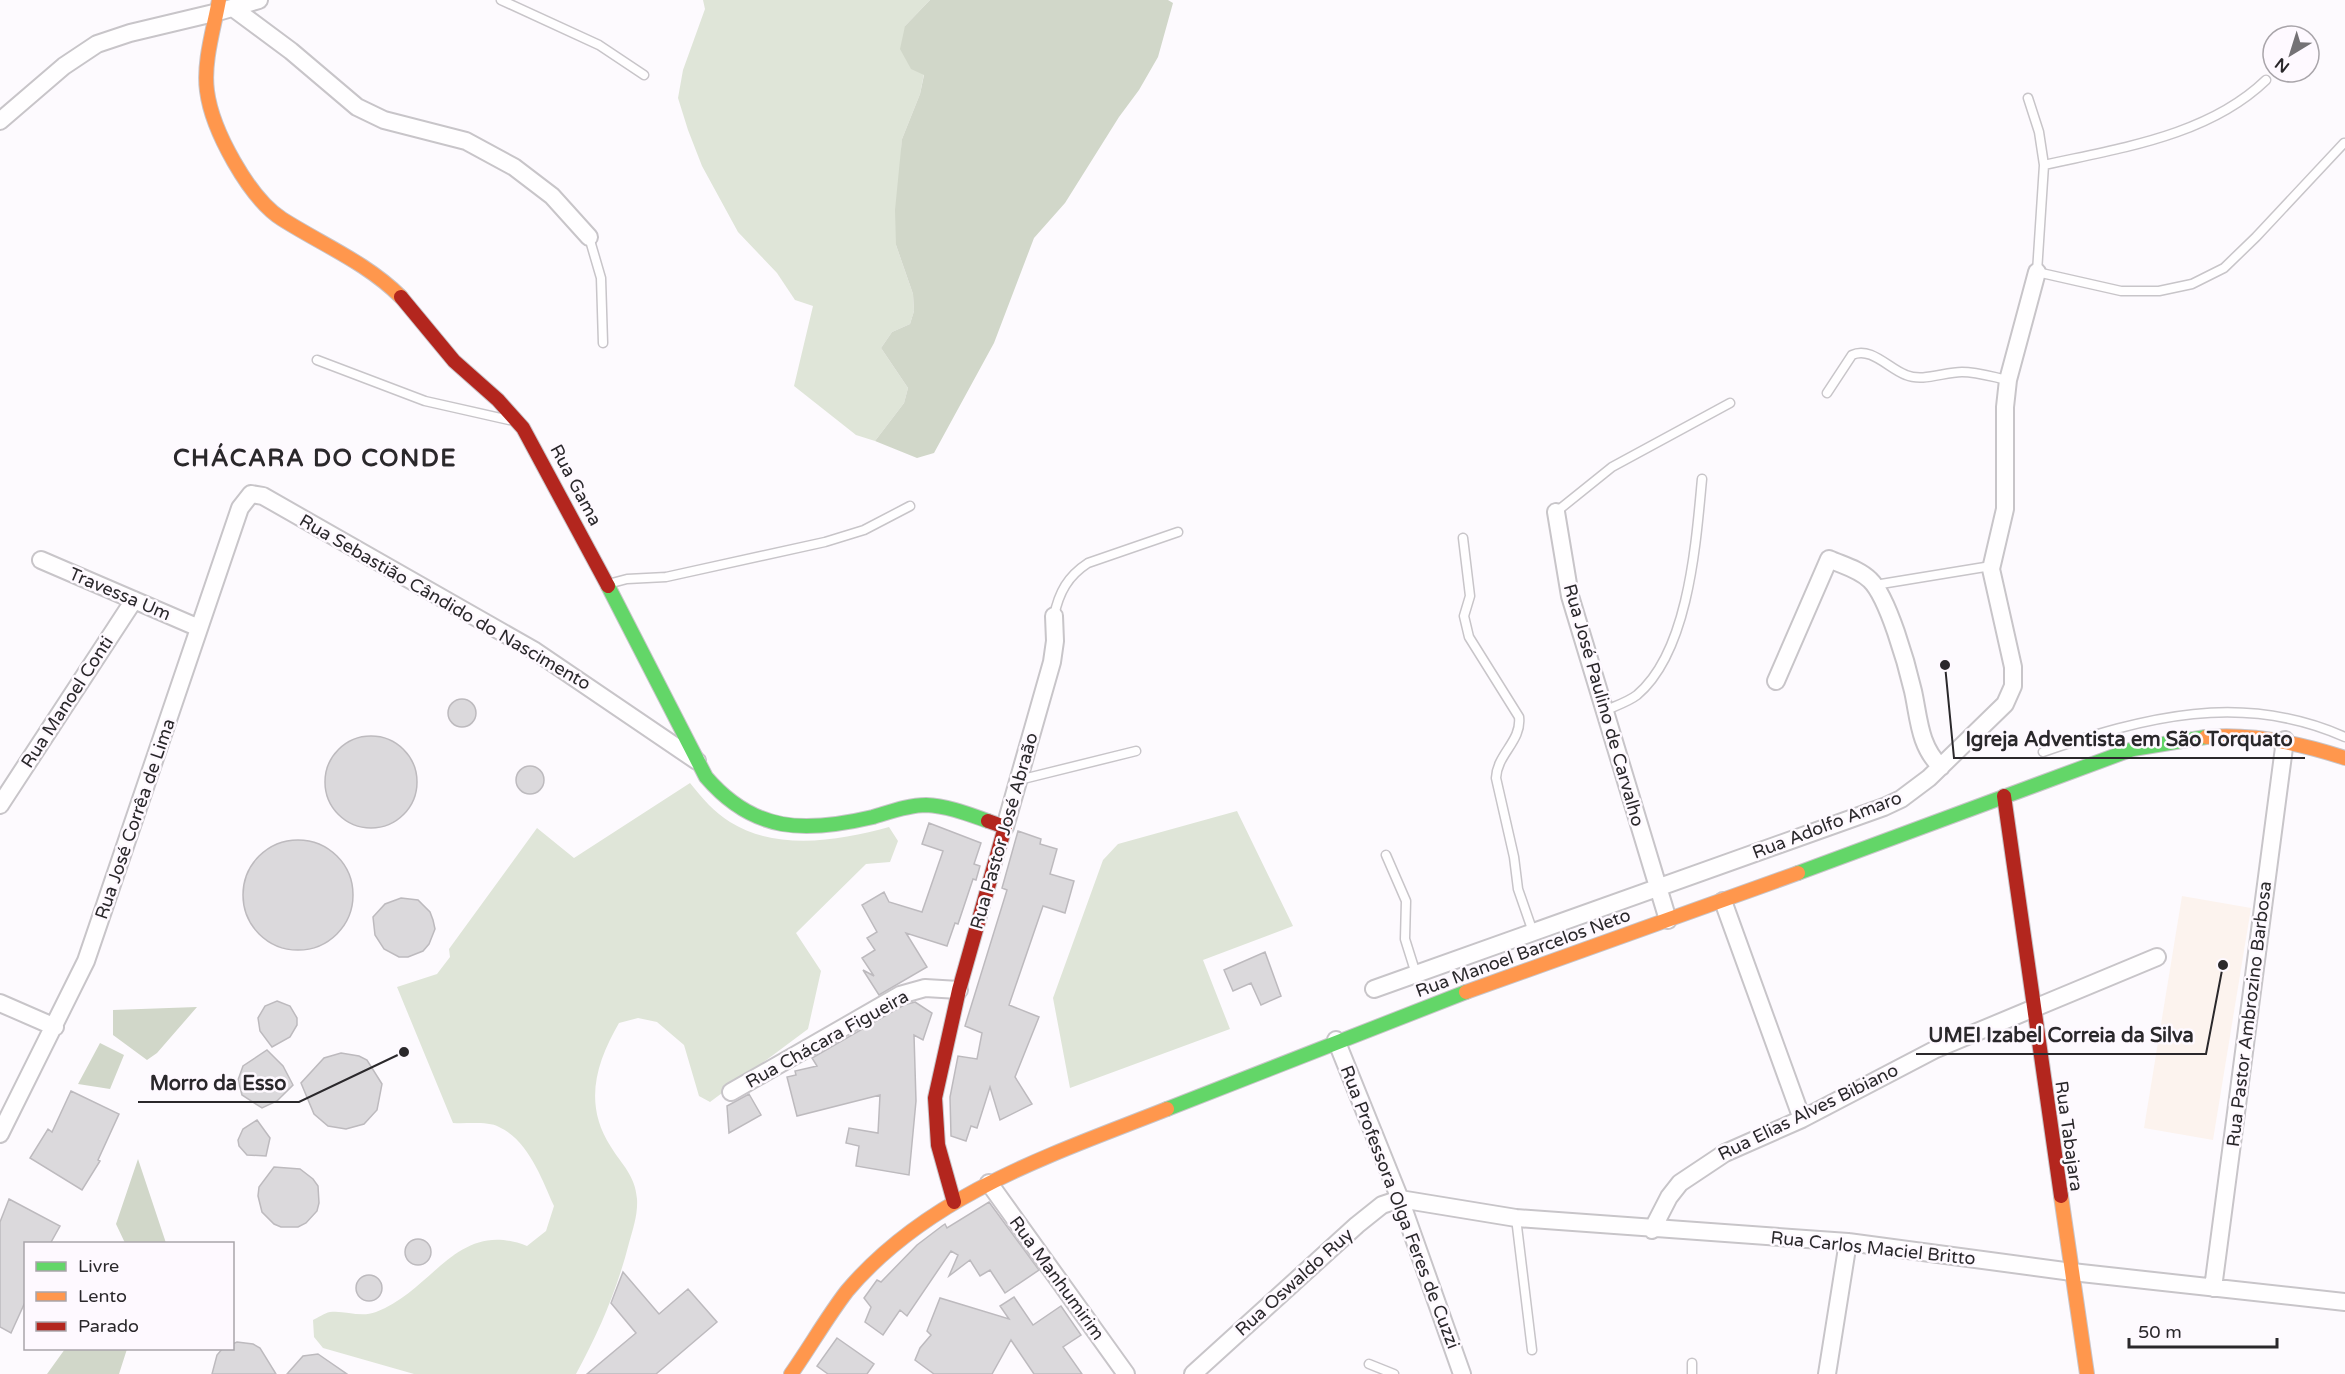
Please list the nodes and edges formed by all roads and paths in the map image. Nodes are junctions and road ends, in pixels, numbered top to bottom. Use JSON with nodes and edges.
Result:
{"nodes":[{"id":1,"x":259,"y":0,"type":"edge"},
{"id":2,"x":501,"y":0,"type":"edge"},
{"id":3,"x":224,"y":7,"type":"edge"},
{"id":4,"x":644,"y":75,"type":"dead end"},
{"id":5,"x":2262,"y":84,"type":"edge"},
{"id":6,"x":2028,"y":98,"type":"dead end"},
{"id":7,"x":0,"y":121,"type":"edge"},
{"id":8,"x":2344,"y":143,"type":"edge"},
{"id":9,"x":2044,"y":165,"type":"junction"},
{"id":10,"x":590,"y":237,"type":"joint"},
{"id":11,"x":2037,"y":272,"type":"junction"},
{"id":12,"x":603,"y":343,"type":"dead end"},
{"id":13,"x":317,"y":360,"type":"dead end"},
{"id":14,"x":2008,"y":380,"type":"junction"},
{"id":15,"x":1827,"y":393,"type":"dead end"},
{"id":16,"x":1730,"y":403,"type":"dead end"},
{"id":17,"x":518,"y":422,"type":"junction"},
{"id":18,"x":1702,"y":479,"type":"dead end"},
{"id":19,"x":248,"y":496,"type":"joint"},
{"id":20,"x":910,"y":506,"type":"dead end"},
{"id":21,"x":1556,"y":512,"type":"joint"},
{"id":22,"x":1178,"y":532,"type":"dead end"},
{"id":23,"x":1463,"y":538,"type":"dead end"},
{"id":24,"x":42,"y":560,"type":"dead end"},
{"id":25,"x":1991,"y":566,"type":"junction"},
{"id":26,"x":607,"y":584,"type":"junction"},
{"id":27,"x":1875,"y":585,"type":"junction"},
{"id":28,"x":134,"y":600,"type":"junction"},
{"id":29,"x":1054,"y":616,"type":"joint"},
{"id":30,"x":199,"y":628,"type":"junction"},
{"id":31,"x":1776,"y":681,"type":"dead end"},
{"id":32,"x":1604,"y":711,"type":"junction"},
{"id":33,"x":2345,"y":737,"type":"edge"},
{"id":34,"x":2285,"y":740,"type":"junction"},
{"id":35,"x":1136,"y":751,"type":"dead end"},
{"id":36,"x":2043,"y":752,"type":"dead end"},
{"id":37,"x":2345,"y":758,"type":"edge"},
{"id":38,"x":697,"y":761,"type":"junction"},
{"id":39,"x":1941,"y":767,"type":"junction"},
{"id":40,"x":1019,"y":780,"type":"junction"},
{"id":41,"x":2004,"y":796,"type":"junction"},
{"id":42,"x":0,"y":805,"type":"edge"},
{"id":43,"x":1005,"y":827,"type":"junction"},
{"id":44,"x":1386,"y":855,"type":"dead end"},
{"id":45,"x":1658,"y":888,"type":"junction"},
{"id":46,"x":1724,"y":901,"type":"junction"},
{"id":47,"x":1668,"y":920,"type":"junction"},
{"id":48,"x":1533,"y":932,"type":"junction"},
{"id":49,"x":2157,"y":957,"type":"dead end"},
{"id":50,"x":1416,"y":974,"type":"junction"},
{"id":51,"x":1374,"y":989,"type":"dead end"},
{"id":52,"x":959,"y":990,"type":"junction"},
{"id":53,"x":0,"y":1003,"type":"edge"},
{"id":54,"x":2032,"y":1009,"type":"junction"},
{"id":55,"x":55,"y":1028,"type":"junction"},
{"id":56,"x":1336,"y":1040,"type":"junction"},
{"id":57,"x":731,"y":1092,"type":"dead end"},
{"id":58,"x":1802,"y":1119,"type":"junction"},
{"id":59,"x":0,"y":1134,"type":"edge"},
{"id":60,"x":1388,"y":1170,"type":"junction"},
{"id":61,"x":989,"y":1183,"type":"junction"},
{"id":62,"x":1400,"y":1199,"type":"junction"},
{"id":63,"x":954,"y":1202,"type":"junction"},
{"id":64,"x":1366,"y":1217,"type":"junction"},
{"id":65,"x":1516,"y":1218,"type":"junction"},
{"id":66,"x":1652,"y":1230,"type":"junction"},
{"id":67,"x":1848,"y":1242,"type":"junction"},
{"id":68,"x":2072,"y":1272,"type":"junction"},
{"id":69,"x":2213,"y":1288,"type":"junction"},
{"id":70,"x":2345,"y":1302,"type":"edge"},
{"id":71,"x":1532,"y":1350,"type":"dead end"},
{"id":72,"x":1692,"y":1363,"type":"dead end"},
{"id":73,"x":1369,"y":1364,"type":"dead end"},
{"id":74,"x":791,"y":1374,"type":"edge"},
{"id":75,"x":1126,"y":1374,"type":"edge"},
{"id":76,"x":1193,"y":1374,"type":"edge"},
{"id":77,"x":1394,"y":1374,"type":"edge"},
{"id":78,"x":1462,"y":1374,"type":"edge"},
{"id":79,"x":1692,"y":1374,"type":"edge"},
{"id":80,"x":1827,"y":1374,"type":"edge"},
{"id":81,"x":2087,"y":1374,"type":"edge"}],
"edges":[{"from":1,"to":3,"type":"street"},
{"from":2,"to":4,"type":"lane"},
{"from":3,"to":7,"type":"street"},
{"from":3,"to":10,"type":"street"},
{"from":3,"to":17,"type":"street","name":"Rua Gama"},
{"from":5,"to":9,"type":"lane"},
{"from":6,"to":9,"type":"lane","name":"Rua Adolfo Amaro"},
{"from":8,"to":11,"type":"lane"},
{"from":9,"to":11,"type":"lane","name":"Rua Adolfo Amaro"},
{"from":10,"to":12,"type":"lane"},
{"from":11,"to":14,"type":"street","name":"Rua Adolfo Amaro"},
{"from":13,"to":17,"type":"lane"},
{"from":14,"to":15,"type":"lane"},
{"from":14,"to":25,"type":"street","name":"Rua Adolfo Amaro"},
{"from":16,"to":21,"type":"lane","name":"Rua José Paulino de Carvalho"},
{"from":17,"to":26,"type":"street","name":"Rua Gama"},
{"from":18,"to":32,"type":"lane"},
{"from":19,"to":30,"type":"street","name":"Rua José Corrêa de Lima"},
{"from":19,"to":38,"type":"street","name":"Rua Sebastião Cândido do Nascimento"},
{"from":20,"to":26,"type":"lane"},
{"from":21,"to":32,"type":"street","name":"Rua José Paulino de Carvalho"},
{"from":22,"to":29,"type":"lane","name":"Rua Pastor José Abraão"},
{"from":23,"to":48,"type":"lane"},
{"from":24,"to":28,"type":"street","name":"Travessa Um"},
{"from":25,"to":27,"type":"lane"},
{"from":25,"to":39,"type":"street","name":"Rua Adolfo Amaro"},
{"from":26,"to":38,"type":"street","name":"Rua Gama"},
{"from":27,"to":31,"type":"street"},
{"from":27,"to":39,"type":"street"},
{"from":28,"to":30,"type":"street","name":"Travessa Um"},
{"from":28,"to":42,"type":"street","name":"Rua Manoel Conti"},
{"from":29,"to":40,"type":"street","name":"Rua Pastor José Abraão"},
{"from":30,"to":55,"type":"street","name":"Rua José Corrêa de Lima"},
{"from":32,"to":45,"type":"street","name":"Rua José Paulino de Carvalho"},
{"from":33,"to":36,"type":"lane"},
{"from":34,"to":37,"type":"street","name":"Rua Manoel Barcelos Neto"},
{"from":34,"to":41,"type":"street","name":"Rua Manoel Barcelos Neto"},
{"from":34,"to":69,"type":"street","name":"Rua Pastor Ambrozino Barbosa"},
{"from":35,"to":40,"type":"lane"},
{"from":38,"to":43,"type":"street","name":"Rua Gama"},
{"from":39,"to":45,"type":"street","name":"Rua Adolfo Amaro"},
{"from":40,"to":43,"type":"street","name":"Rua Pastor José Abraão"},
{"from":41,"to":46,"type":"street","name":"Rua Manoel Barcelos Neto"},
{"from":41,"to":54,"type":"street","name":"Rua Tabajara"},
{"from":43,"to":52,"type":"street","name":"Rua Pastor José Abraão"},
{"from":44,"to":50,"type":"lane"},
{"from":45,"to":47,"type":"street","name":"Rua José Paulino de Carvalho"},
{"from":45,"to":48,"type":"street","name":"Rua Adolfo Amaro"},
{"from":46,"to":47,"type":"street","name":"Rua Manoel Barcelos Neto"},
{"from":46,"to":58,"type":"street"},
{"from":47,"to":56,"type":"street","name":"Rua Manoel Barcelos Neto"},
{"from":48,"to":50,"type":"street","name":"Rua Adolfo Amaro"},
{"from":49,"to":54,"type":"street","name":"Rua Elias Alves Bibiano"},
{"from":50,"to":51,"type":"street","name":"Rua Adolfo Amaro"},
{"from":52,"to":57,"type":"street","name":"Rua Chácara Figueira"},
{"from":52,"to":63,"type":"street","name":"Rua Pastor José Abraão"},
{"from":53,"to":55,"type":"street"},
{"from":54,"to":58,"type":"street","name":"Rua Elias Alves Bibiano"},
{"from":54,"to":68,"type":"street","name":"Rua Tabajara"},
{"from":55,"to":59,"type":"street","name":"Rua José Corrêa de Lima"},
{"from":56,"to":60,"type":"street","name":"Rua Professora Olga Feres de Cuzzi"},
{"from":56,"to":61,"type":"street","name":"Rua Manoel Barcelos Neto"},
{"from":58,"to":66,"type":"street","name":"Rua Elias Alves Bibiano"},
{"from":60,"to":62,"type":"street","name":"Rua Professora Olga Feres de Cuzzi"},
{"from":60,"to":64,"type":"street"},
{"from":61,"to":63,"type":"street","name":"Rua Manoel Barcelos Neto"},
{"from":61,"to":75,"type":"street","name":"Rua Manhumirim"},
{"from":62,"to":64,"type":"street","name":"Rua Oswaldo Ruy"},
{"from":62,"to":65,"type":"street","name":"Rua Carlos Maciel Britto"},
{"from":62,"to":78,"type":"street","name":"Rua Professora Olga Feres de Cuzzi"},
{"from":63,"to":74,"type":"street","name":"Rua Manoel Barcelos Neto"},
{"from":64,"to":76,"type":"street","name":"Rua Oswaldo Ruy"},
{"from":65,"to":66,"type":"street","name":"Rua Carlos Maciel Britto"},
{"from":65,"to":71,"type":"lane"},
{"from":66,"to":67,"type":"street","name":"Rua Carlos Maciel Britto"},
{"from":67,"to":68,"type":"street","name":"Rua Carlos Maciel Britto"},
{"from":67,"to":80,"type":"street"},
{"from":68,"to":69,"type":"street","name":"Rua Carlos Maciel Britto"},
{"from":68,"to":81,"type":"street","name":"Rua Tabajara"},
{"from":69,"to":70,"type":"street","name":"Rua Carlos Maciel Britto"},
{"from":72,"to":79,"type":"lane"},
{"from":73,"to":77,"type":"lane"}]}
